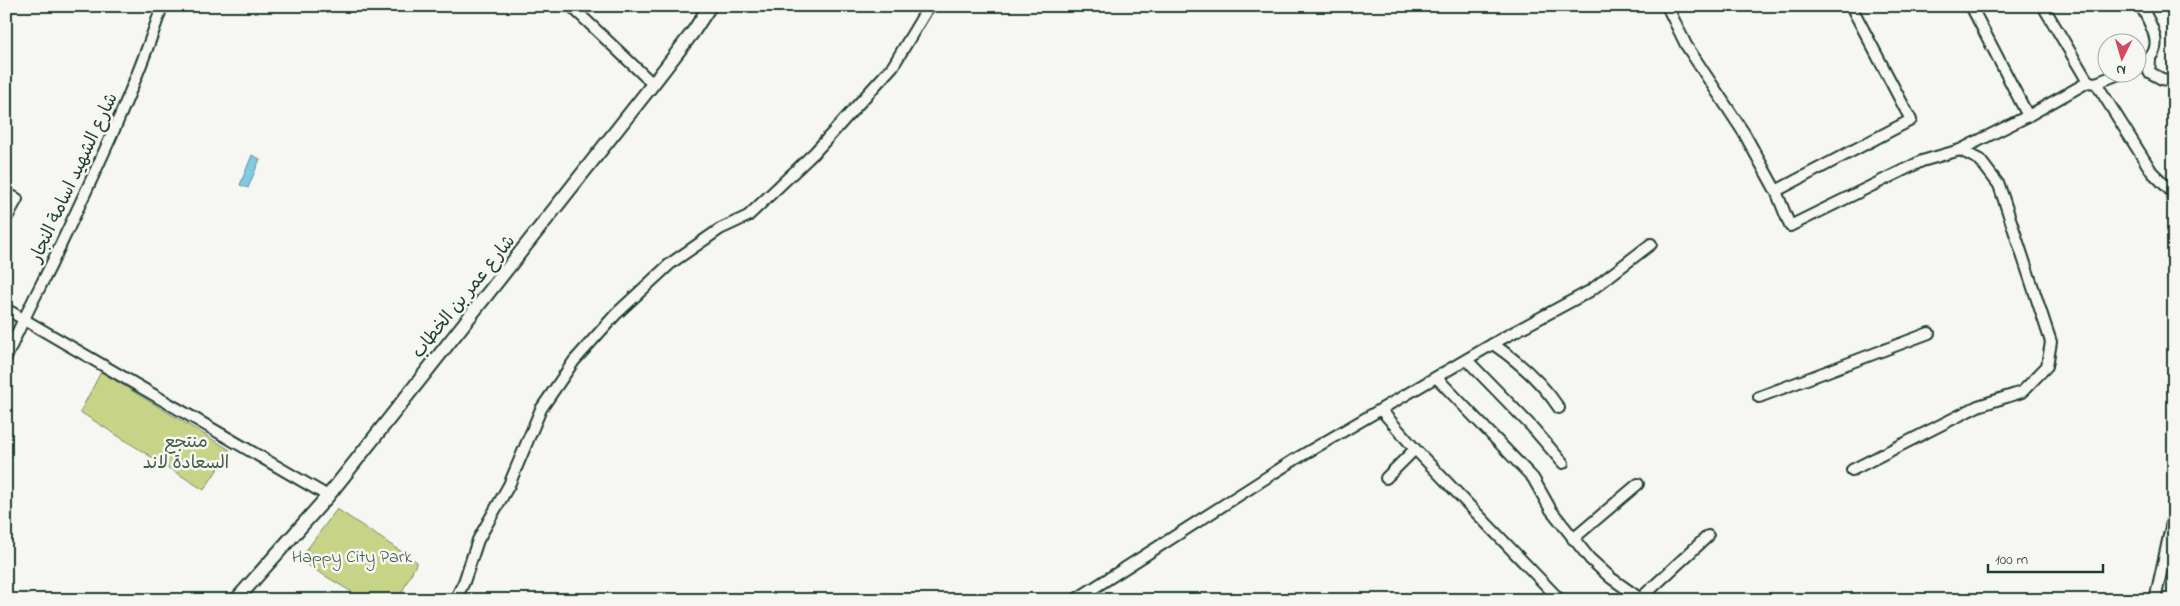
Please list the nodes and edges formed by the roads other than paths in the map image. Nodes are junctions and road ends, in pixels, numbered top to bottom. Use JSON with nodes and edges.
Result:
{"nodes":[{"id":1,"x":162,"y":6,"type":"edge"},
{"id":2,"x":571,"y":6,"type":"edge"},
{"id":3,"x":710,"y":6,"type":"edge"},
{"id":4,"x":929,"y":6,"type":"edge"},
{"id":5,"x":1667,"y":6,"type":"edge"},
{"id":6,"x":1851,"y":6,"type":"edge"},
{"id":7,"x":1971,"y":6,"type":"edge"},
{"id":8,"x":2043,"y":6,"type":"edge"},
{"id":9,"x":2141,"y":6,"type":"edge"},
{"id":10,"x":2150,"y":60,"type":"joint"},
{"id":11,"x":2098,"y":81,"type":"edge"},
{"id":12,"x":2174,"y":81,"type":"edge"},
{"id":13,"x":2092,"y":83,"type":"junction"},
{"id":14,"x":653,"y":84,"type":"junction"},
{"id":15,"x":2028,"y":116,"type":"junction"},
{"id":16,"x":1960,"y":150,"type":"junction"},
{"id":17,"x":1776,"y":191,"type":"junction"},
{"id":18,"x":6,"y":193,"type":"edge"},
{"id":19,"x":2174,"y":194,"type":"edge"},
{"id":20,"x":6,"y":219,"type":"edge"},
{"id":21,"x":1651,"y":244,"type":"dead end"},
{"id":22,"x":6,"y":309,"type":"edge"},
{"id":23,"x":22,"y":318,"type":"junction"},
{"id":24,"x":1929,"y":333,"type":"dead end"},
{"id":25,"x":1494,"y":344,"type":"junction"},
{"id":26,"x":6,"y":358,"type":"edge"},
{"id":27,"x":1467,"y":360,"type":"junction"},
{"id":28,"x":1437,"y":378,"type":"junction"},
{"id":29,"x":1759,"y":397,"type":"dead end"},
{"id":30,"x":1559,"y":408,"type":"dead end"},
{"id":31,"x":1381,"y":410,"type":"junction"},
{"id":32,"x":1415,"y":449,"type":"junction"},
{"id":33,"x":1563,"y":463,"type":"dead end"},
{"id":34,"x":1852,"y":470,"type":"dead end"},
{"id":35,"x":1386,"y":478,"type":"dead end"},
{"id":36,"x":1638,"y":484,"type":"dead end"},
{"id":37,"x":328,"y":496,"type":"junction"},
{"id":38,"x":2174,"y":513,"type":"edge"},
{"id":39,"x":1708,"y":536,"type":"dead end"},
{"id":40,"x":1573,"y":539,"type":"junction"},
{"id":41,"x":1641,"y":599,"type":"edge"},
{"id":42,"x":236,"y":600,"type":"edge"},
{"id":43,"x":455,"y":600,"type":"edge"},
{"id":44,"x":1075,"y":600,"type":"edge"},
{"id":45,"x":1560,"y":600,"type":"edge"},
{"id":46,"x":2154,"y":600,"type":"edge"}],
"edges":[{"from":1,"to":23,"type":"street","name":"شارع الشهيد اسامة النجار"},
{"from":2,"to":14,"type":"street"},
{"from":3,"to":14,"type":"main road","name":"شارع عمر بن الخطاب"},
{"from":4,"to":43,"type":"street"},
{"from":5,"to":17,"type":"street"},
{"from":6,"to":17,"type":"street"},
{"from":7,"to":15,"type":"street"},
{"from":8,"to":13,"type":"street"},
{"from":9,"to":10,"type":"street"},
{"from":10,"to":12,"type":"street"},
{"from":11,"to":13,"type":"street"},
{"from":13,"to":15,"type":"street"},
{"from":13,"to":19,"type":"street"},
{"from":14,"to":37,"type":"main road","name":"شارع عمر بن الخطاب"},
{"from":15,"to":16,"type":"street"},
{"from":16,"to":17,"type":"street"},
{"from":16,"to":34,"type":"street"},
{"from":18,"to":20,"type":"street"},
{"from":21,"to":25,"type":"street"},
{"from":22,"to":23,"type":"street"},
{"from":23,"to":26,"type":"street","name":"شارع الشهيد اسامة النجار"},
{"from":23,"to":37,"type":"street"},
{"from":24,"to":29,"type":"street"},
{"from":25,"to":27,"type":"street"},
{"from":25,"to":30,"type":"street"},
{"from":27,"to":28,"type":"street"},
{"from":27,"to":33,"type":"street"},
{"from":28,"to":31,"type":"street"},
{"from":28,"to":40,"type":"street"},
{"from":31,"to":32,"type":"street"},
{"from":31,"to":44,"type":"street"},
{"from":32,"to":35,"type":"street"},
{"from":32,"to":45,"type":"street"},
{"from":36,"to":40,"type":"street"},
{"from":37,"to":42,"type":"main road","name":"شارع عمر بن الخطاب"},
{"from":38,"to":46,"type":"street"},
{"from":39,"to":41,"type":"street"},
{"from":40,"to":41,"type":"street"}]}
